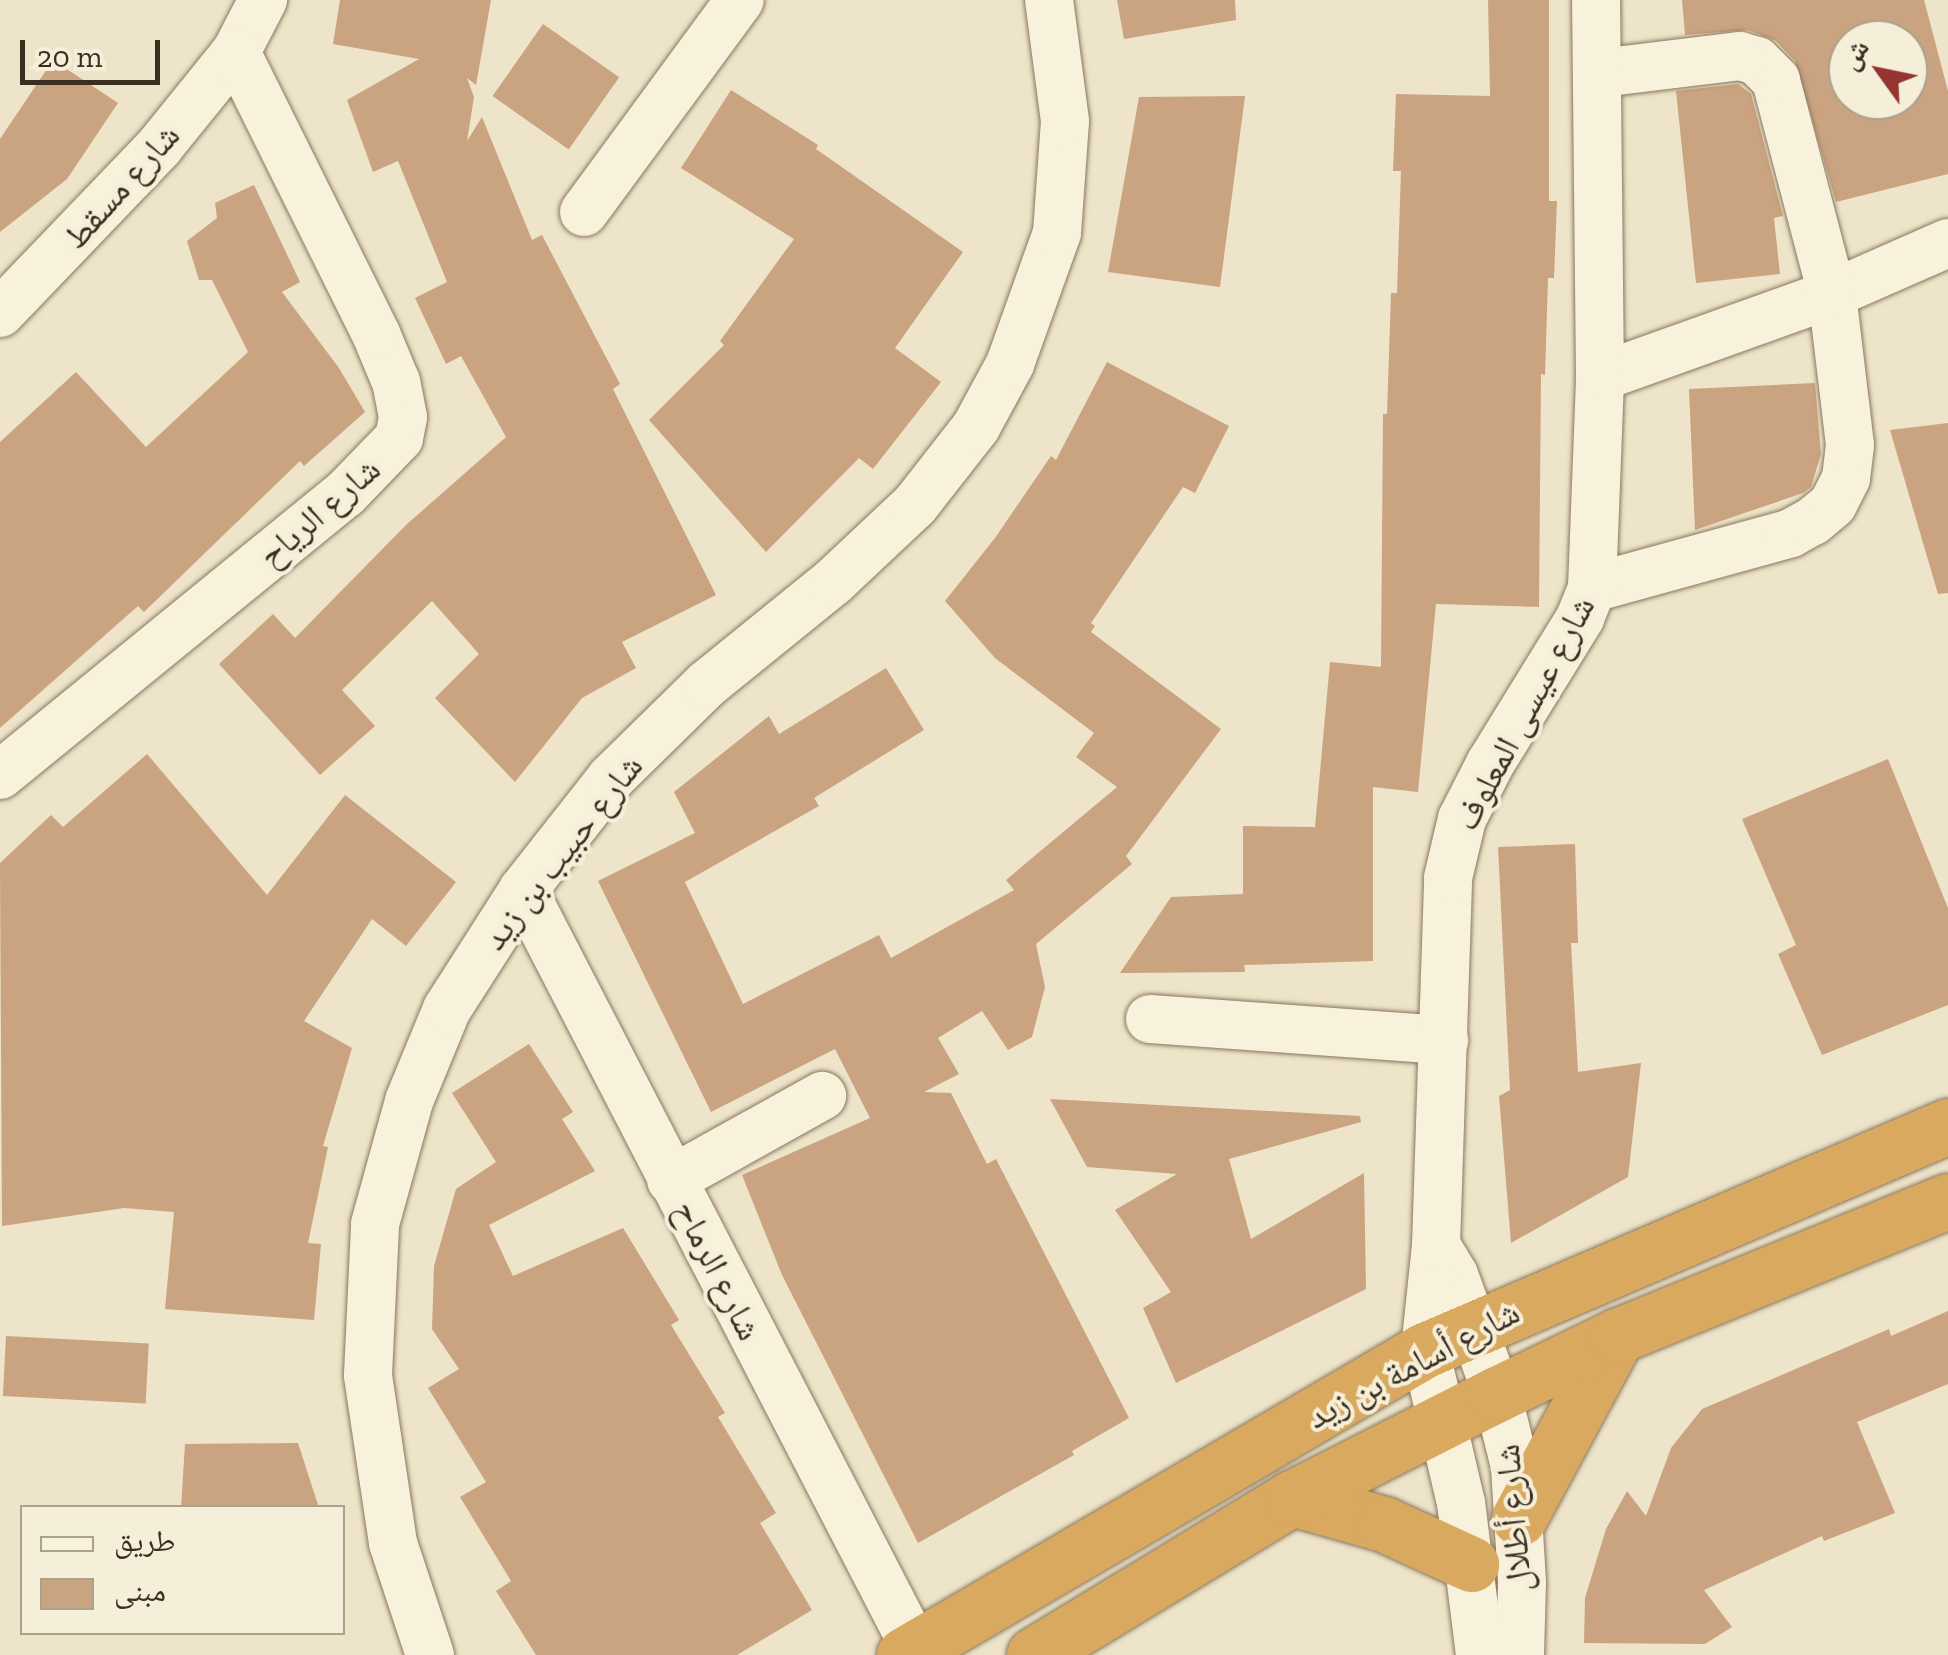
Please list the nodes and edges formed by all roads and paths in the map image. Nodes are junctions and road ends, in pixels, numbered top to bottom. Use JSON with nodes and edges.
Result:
{"nodes":[{"id":1,"x":263,"y":0,"type":"edge"},
{"id":2,"x":740,"y":0,"type":"edge"},
{"id":3,"x":1049,"y":0,"type":"edge"},
{"id":4,"x":1596,"y":0,"type":"edge"},
{"id":5,"x":236,"y":52,"type":"junction"},
{"id":6,"x":1600,"y":72,"type":"junction"},
{"id":7,"x":584,"y":212,"type":"dead end"},
{"id":8,"x":1948,"y":243,"type":"edge"},
{"id":9,"x":1832,"y":294,"type":"junction"},
{"id":10,"x":0,"y":313,"type":"edge"},
{"id":11,"x":1600,"y":378,"type":"junction"},
{"id":12,"x":1592,"y":588,"type":"junction"},
{"id":13,"x":0,"y":776,"type":"edge"},
{"id":14,"x":523,"y":890,"type":"junction"},
{"id":15,"x":1150,"y":1018,"type":"dead end"},
{"id":16,"x":1444,"y":1040,"type":"junction"},
{"id":17,"x":822,"y":1096,"type":"dead end"},
{"id":18,"x":1948,"y":1126,"type":"edge"},
{"id":19,"x":671,"y":1180,"type":"junction"},
{"id":20,"x":1948,"y":1200,"type":"edge"},
{"id":21,"x":1436,"y":1245,"type":"junction"},
{"id":22,"x":1473,"y":1327,"type":"junction"},
{"id":23,"x":1618,"y":1336,"type":"junction"},
{"id":24,"x":1425,"y":1350,"type":"junction"},
{"id":25,"x":1497,"y":1394,"type":"junction"},
{"id":26,"x":1444,"y":1421,"type":"junction"},
{"id":27,"x":1292,"y":1498,"type":"junction"},
{"id":28,"x":1519,"y":1518,"type":"junction"},
{"id":29,"x":1471,"y":1564,"type":"junction"},
{"id":30,"x":909,"y":1652,"type":"edge"},
{"id":31,"x":430,"y":1655,"type":"edge"},
{"id":32,"x":1034,"y":1655,"type":"edge"},
{"id":33,"x":1480,"y":1655,"type":"edge"},
{"id":34,"x":1520,"y":1655,"type":"edge"}],
"edges":[{"from":1,"to":5,"type":"street","name":"شارع مسقط"},
{"from":2,"to":7,"type":"street"},
{"from":3,"to":14,"type":"street","name":"شارع حبيب بن زيد"},
{"from":4,"to":6,"type":"street","name":"شارع عيسى المعلوف"},
{"from":5,"to":10,"type":"street","name":"شارع مسقط"},
{"from":5,"to":13,"type":"street","name":"شارع الرياح"},
{"from":6,"to":9,"type":"street"},
{"from":6,"to":11,"type":"street","name":"شارع عيسى المعلوف"},
{"from":8,"to":9,"type":"street"},
{"from":9,"to":11,"type":"street"},
{"from":9,"to":12,"type":"street"},
{"from":11,"to":12,"type":"street","name":"شارع عيسى المعلوف"},
{"from":12,"to":16,"type":"street","name":"شارع عيسى المعلوف"},
{"from":14,"to":19,"type":"street","name":"شارع الرماح"},
{"from":14,"to":31,"type":"street","name":"شارع حبيب بن زيد"},
{"from":15,"to":16,"type":"street"},
{"from":16,"to":21,"type":"street","name":"شارع عيسى المعلوف"},
{"from":17,"to":19,"type":"street"},
{"from":18,"to":22,"type":"highway","name":"شارع أسامة بن زيد"},
{"from":19,"to":30,"type":"street","name":"شارع الرماح"},
{"from":20,"to":23,"type":"highway","name":"شارع أسامة بن زيد"},
{"from":21,"to":22,"type":"street"},
{"from":21,"to":24,"type":"street","name":"شارع عيسى المعلوف"},
{"from":22,"to":24,"type":"highway","name":"شارع أسامة بن زيد"},
{"from":22,"to":25,"type":"street","name":"شارع أطلال"},
{"from":23,"to":25,"type":"highway","name":"شارع أسامة بن زيد"},
{"from":23,"to":28,"type":"highway"},
{"from":24,"to":26,"type":"street","name":"شارع أطلال"},
{"from":24,"to":30,"type":"highway","name":"شارع أسامة بن زيد"},
{"from":25,"to":26,"type":"highway","name":"شارع أسامة بن زيد"},
{"from":25,"to":28,"type":"street","name":"شارع أطلال"},
{"from":26,"to":27,"type":"highway","name":"شارع أسامة بن زيد"},
{"from":26,"to":29,"type":"street","name":"شارع أطلال"},
{"from":27,"to":29,"type":"highway"},
{"from":27,"to":32,"type":"highway","name":"شارع أسامة بن زيد"},
{"from":28,"to":34,"type":"street","name":"شارع أطلال"},
{"from":29,"to":33,"type":"street","name":"شارع أطلال"}]}
